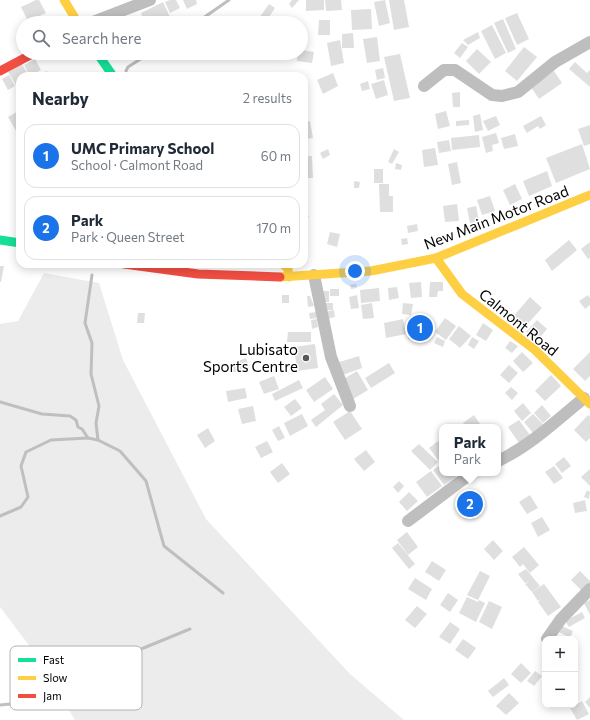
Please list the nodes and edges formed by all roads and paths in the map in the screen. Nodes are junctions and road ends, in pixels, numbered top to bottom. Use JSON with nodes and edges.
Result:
{"nodes":[{"id":1,"x":64,"y":0,"type":"edge"},
{"id":2,"x":150,"y":0,"type":"edge"},
{"id":3,"x":74,"y":16,"type":"edge"},
{"id":4,"x":108,"y":16,"type":"edge"},
{"id":5,"x":590,"y":42,"type":"edge"},
{"id":6,"x":21,"y":60,"type":"edge"},
{"id":7,"x":102,"y":60,"type":"edge"},
{"id":8,"x":0,"y":71,"type":"edge"},
{"id":9,"x":109,"y":72,"type":"edge"},
{"id":10,"x":424,"y":86,"type":"dead end"},
{"id":11,"x":590,"y":194,"type":"edge"},
{"id":12,"x":490,"y":226,"type":"dead end"},
{"id":13,"x":0,"y":240,"type":"edge"},
{"id":14,"x":16,"y":242,"type":"edge"},
{"id":15,"x":0,"y":249,"type":"edge"},
{"id":16,"x":16,"y":251,"type":"edge"},
{"id":17,"x":436,"y":258,"type":"junction"},
{"id":18,"x":154,"y":268,"type":"edge"},
{"id":19,"x":255,"y":268,"type":"edge"},
{"id":20,"x":287,"y":270,"type":"edge"},
{"id":21,"x":314,"y":275,"type":"junction"},
{"id":22,"x":587,"y":401,"type":"edge"},
{"id":23,"x":350,"y":406,"type":"dead end"},
{"id":24,"x":501,"y":460,"type":"edge"},
{"id":25,"x":468,"y":476,"type":"edge"},
{"id":26,"x":408,"y":521,"type":"dead end"},
{"id":27,"x":590,"y":589,"type":"edge"},
{"id":28,"x":548,"y":636,"type":"edge"}],
"edges":[{"from":1,"to":3,"type":"main road"},
{"from":2,"to":4,"type":"street"},
{"from":5,"to":10,"type":"street"},
{"from":6,"to":8,"type":"main road"},
{"from":7,"to":9,"type":"main road"},
{"from":11,"to":17,"type":"main road","name":"New Main Motor Road"},
{"from":12,"to":20,"type":"main road","name":"New Main Motor Road"},
{"from":13,"to":14,"type":"main road"},
{"from":15,"to":16,"type":"main road"},
{"from":17,"to":21,"type":"main road","name":"New Main Motor Road"},
{"from":17,"to":22,"type":"main road","name":"Calmont Road"},
{"from":18,"to":20,"type":"main road","name":"New Main Motor Road"},
{"from":19,"to":20,"type":"main road","name":"New Main Motor Road"},
{"from":20,"to":21,"type":"main road","name":"New Main Motor Road"},
{"from":21,"to":23,"type":"street"},
{"from":22,"to":24,"type":"street"},
{"from":25,"to":26,"type":"street"},
{"from":27,"to":28,"type":"street"}]}
